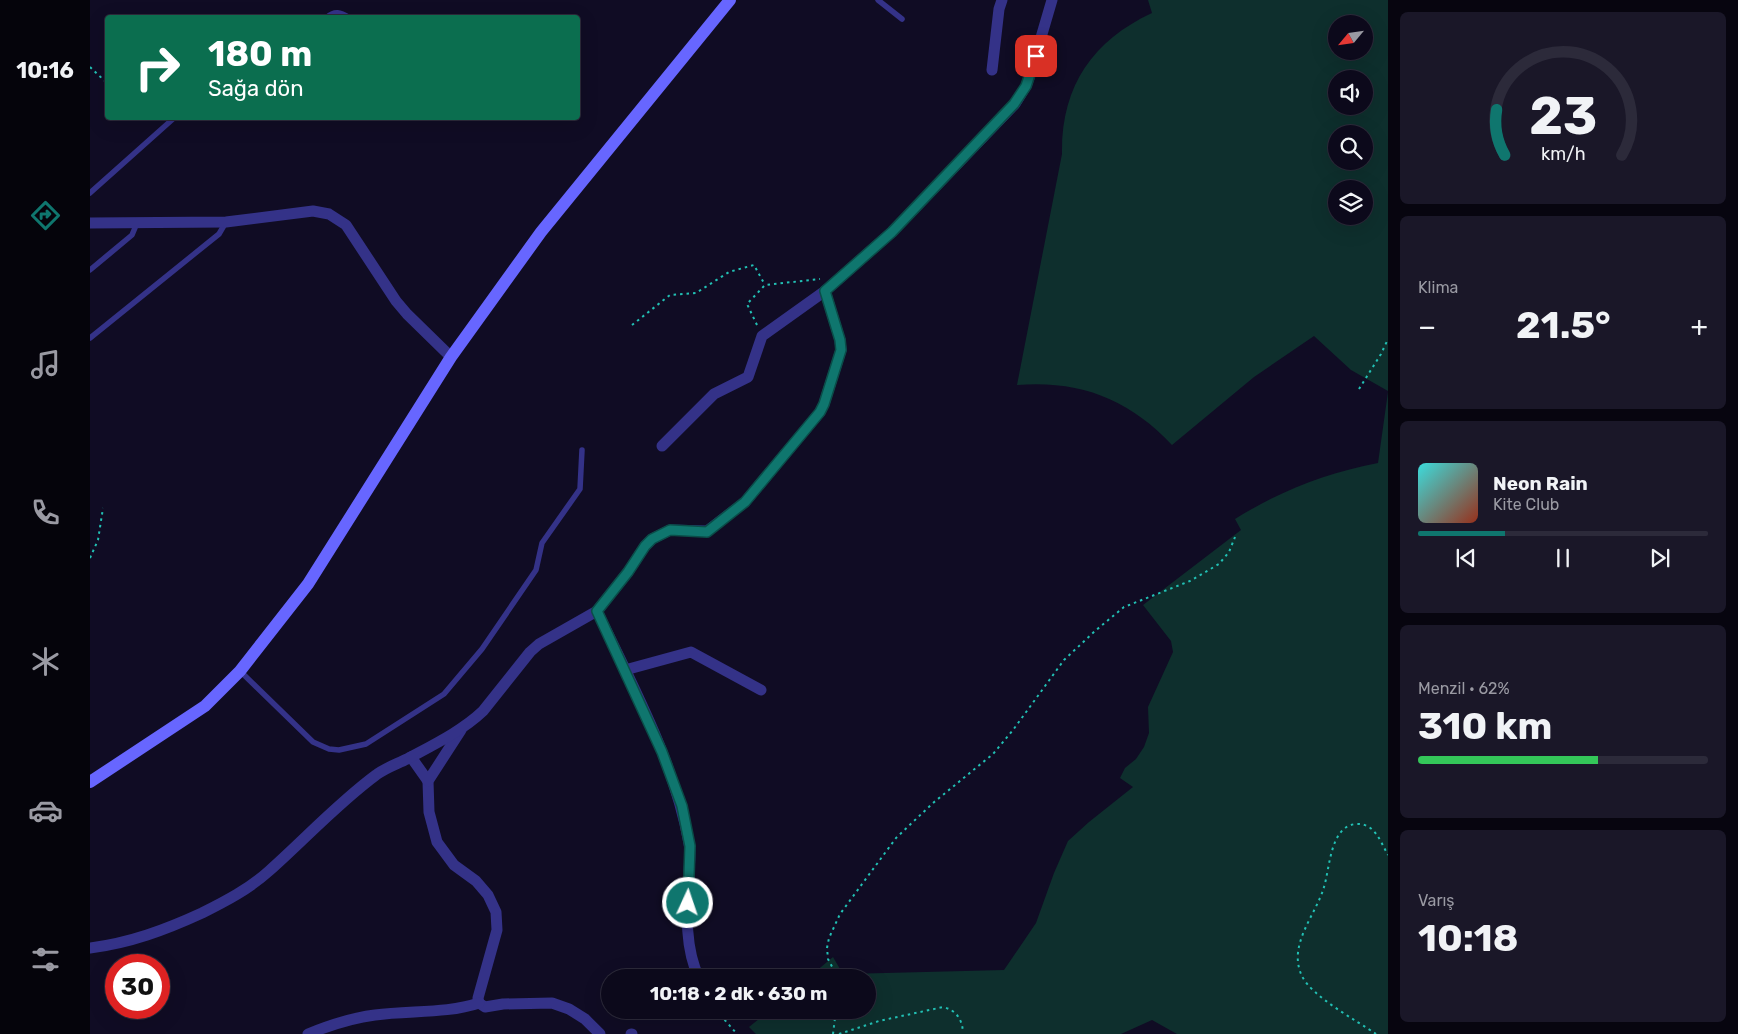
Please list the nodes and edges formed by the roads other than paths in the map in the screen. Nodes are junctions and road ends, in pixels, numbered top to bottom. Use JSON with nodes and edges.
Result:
{"nodes":[{"id":1,"x":730,"y":0,"type":"edge"},
{"id":2,"x":878,"y":0,"type":"edge"},
{"id":3,"x":1002,"y":0,"type":"edge"},
{"id":4,"x":1052,"y":0,"type":"edge"},
{"id":5,"x":329,"y":15,"type":"edge"},
{"id":6,"x":344,"y":15,"type":"edge"},
{"id":7,"x":902,"y":19,"type":"dead end"},
{"id":8,"x":992,"y":70,"type":"dead end"},
{"id":9,"x":172,"y":120,"type":"edge"},
{"id":10,"x":90,"y":193,"type":"edge"},
{"id":11,"x":226,"y":222,"type":"junction"},
{"id":12,"x":90,"y":223,"type":"edge"},
{"id":13,"x":137,"y":223,"type":"junction"},
{"id":14,"x":90,"y":270,"type":"edge"},
{"id":15,"x":825,"y":291,"type":"junction"},
{"id":16,"x":90,"y":338,"type":"edge"},
{"id":17,"x":451,"y":357,"type":"junction"},
{"id":18,"x":662,"y":446,"type":"dead end"},
{"id":19,"x":582,"y":450,"type":"dead end"},
{"id":20,"x":597,"y":611,"type":"junction"},
{"id":21,"x":625,"y":670,"type":"junction"},
{"id":22,"x":240,"y":672,"type":"junction"},
{"id":23,"x":761,"y":690,"type":"dead end"},
{"id":24,"x":462,"y":728,"type":"junction"},
{"id":25,"x":410,"y":757,"type":"junction"},
{"id":26,"x":428,"y":781,"type":"junction"},
{"id":27,"x":90,"y":782,"type":"edge"},
{"id":28,"x":90,"y":948,"type":"edge"},
{"id":29,"x":695,"y":969,"type":"edge"},
{"id":30,"x":479,"y":1003,"type":"junction"},
{"id":31,"x":308,"y":1034,"type":"edge"},
{"id":32,"x":600,"y":1034,"type":"edge"}],
"edges":[{"from":1,"to":17,"type":"street"},
{"from":2,"to":7,"type":"lane"},
{"from":3,"to":8,"type":"street"},
{"from":4,"to":15,"type":"street"},
{"from":5,"to":6,"type":"lane"},
{"from":9,"to":10,"type":"lane"},
{"from":11,"to":13,"type":"street"},
{"from":11,"to":16,"type":"lane"},
{"from":11,"to":17,"type":"street"},
{"from":12,"to":13,"type":"street"},
{"from":13,"to":14,"type":"lane"},
{"from":15,"to":18,"type":"street"},
{"from":15,"to":20,"type":"street"},
{"from":17,"to":22,"type":"street"},
{"from":19,"to":22,"type":"lane"},
{"from":20,"to":21,"type":"street"},
{"from":20,"to":24,"type":"street"},
{"from":21,"to":23,"type":"street"},
{"from":21,"to":29,"type":"street"},
{"from":22,"to":27,"type":"street"},
{"from":24,"to":25,"type":"street"},
{"from":24,"to":26,"type":"street"},
{"from":25,"to":26,"type":"street"},
{"from":25,"to":28,"type":"street"},
{"from":26,"to":30,"type":"street"},
{"from":30,"to":31,"type":"street"},
{"from":30,"to":32,"type":"street"}]}
